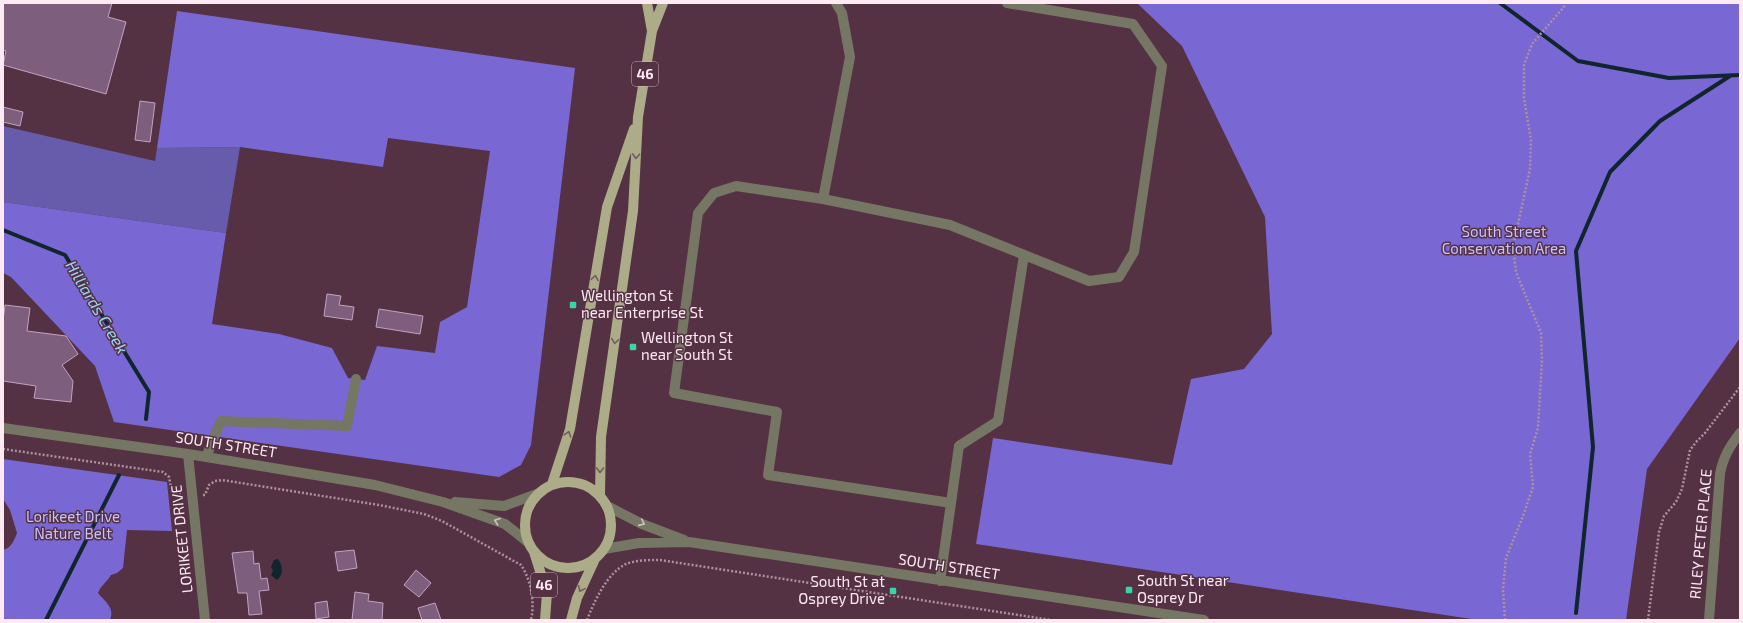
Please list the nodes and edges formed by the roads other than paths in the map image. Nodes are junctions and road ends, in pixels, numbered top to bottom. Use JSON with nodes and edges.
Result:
{"nodes":[{"id":1,"x":647,"y":3,"type":"edge"},
{"id":2,"x":663,"y":3,"type":"edge"},
{"id":3,"x":836,"y":3,"type":"edge"},
{"id":4,"x":1007,"y":3,"type":"edge"},
{"id":5,"x":652,"y":31,"type":"junction"},
{"id":6,"x":638,"y":118,"type":"junction"},
{"id":7,"x":823,"y":199,"type":"junction"},
{"id":8,"x":1024,"y":255,"type":"junction"},
{"id":9,"x":356,"y":379,"type":"dead end"},
{"id":10,"x":3,"y":428,"type":"edge"},
{"id":11,"x":1740,"y":433,"type":"edge"},
{"id":12,"x":188,"y":454,"type":"junction"},
{"id":13,"x":206,"y":457,"type":"junction"},
{"id":14,"x":552,"y":484,"type":"junction"},
{"id":15,"x":536,"y":494,"type":"junction"},
{"id":16,"x":600,"y":495,"type":"junction"},
{"id":17,"x":443,"y":502,"type":"junction"},
{"id":18,"x":952,"y":503,"type":"junction"},
{"id":19,"x":607,"y":506,"type":"junction"},
{"id":20,"x":689,"y":542,"type":"junction"},
{"id":21,"x":529,"y":543,"type":"junction"},
{"id":22,"x":604,"y":549,"type":"junction"},
{"id":23,"x":534,"y":552,"type":"junction"},
{"id":24,"x":595,"y":559,"type":"junction"},
{"id":25,"x":940,"y":581,"type":"junction"},
{"id":26,"x":1154,"y":617,"type":"edge"},
{"id":27,"x":206,"y":620,"type":"edge"},
{"id":28,"x":545,"y":620,"type":"edge"},
{"id":29,"x":571,"y":620,"type":"edge"},
{"id":30,"x":1204,"y":620,"type":"edge"},
{"id":31,"x":1709,"y":620,"type":"edge"}],
"edges":[{"from":1,"to":5,"type":"main road","number":"46"},
{"from":2,"to":5,"type":"main road","number":"46"},
{"from":3,"to":7,"type":"street"},
{"from":4,"to":8,"type":"street"},
{"from":5,"to":6,"type":"main road","number":"46"},
{"from":14,"to":6,"type":"main road","number":"46","one_way":true},
{"from":6,"to":16,"type":"main road","number":"46","one_way":true},
{"from":7,"to":8,"type":"street"},
{"from":7,"to":18,"type":"street"},
{"from":8,"to":18,"type":"street"},
{"from":9,"to":13,"type":"street"},
{"from":10,"to":12,"type":"street","name":"SOUTH STREET"},
{"from":11,"to":31,"type":"street","name":"RILEY PETER PLACE"},
{"from":12,"to":13,"type":"street","name":"SOUTH STREET"},
{"from":12,"to":27,"type":"street","name":"LORIKEET DRIVE"},
{"from":13,"to":17,"type":"street","name":"SOUTH STREET"},
{"from":14,"to":15,"type":"main road","number":"46"},
{"from":14,"to":16,"type":"main road","number":"46"},
{"from":15,"to":17,"type":"street","name":"SOUTH STREET"},
{"from":15,"to":21,"type":"main road","number":"46"},
{"from":16,"to":19,"type":"main road","number":"46"},
{"from":21,"to":17,"type":"street","name":"SOUTH STREET","one_way":true},
{"from":18,"to":25,"type":"street"},
{"from":19,"to":20,"type":"street","name":"SOUTH STREET","one_way":true},
{"from":19,"to":22,"type":"main road","number":"46"},
{"from":20,"to":22,"type":"street","name":"SOUTH STREET"},
{"from":20,"to":25,"type":"street","name":"SOUTH STREET"},
{"from":21,"to":23,"type":"main road","number":"46"},
{"from":22,"to":24,"type":"main road","number":"46"},
{"from":23,"to":24,"type":"main road","number":"46"},
{"from":23,"to":28,"type":"main road","number":"46"},
{"from":24,"to":29,"type":"main road","number":"46","one_way":true},
{"from":25,"to":26,"type":"street","name":"SOUTH STREET"},
{"from":26,"to":30,"type":"street","name":"SOUTH STREET"}]}
